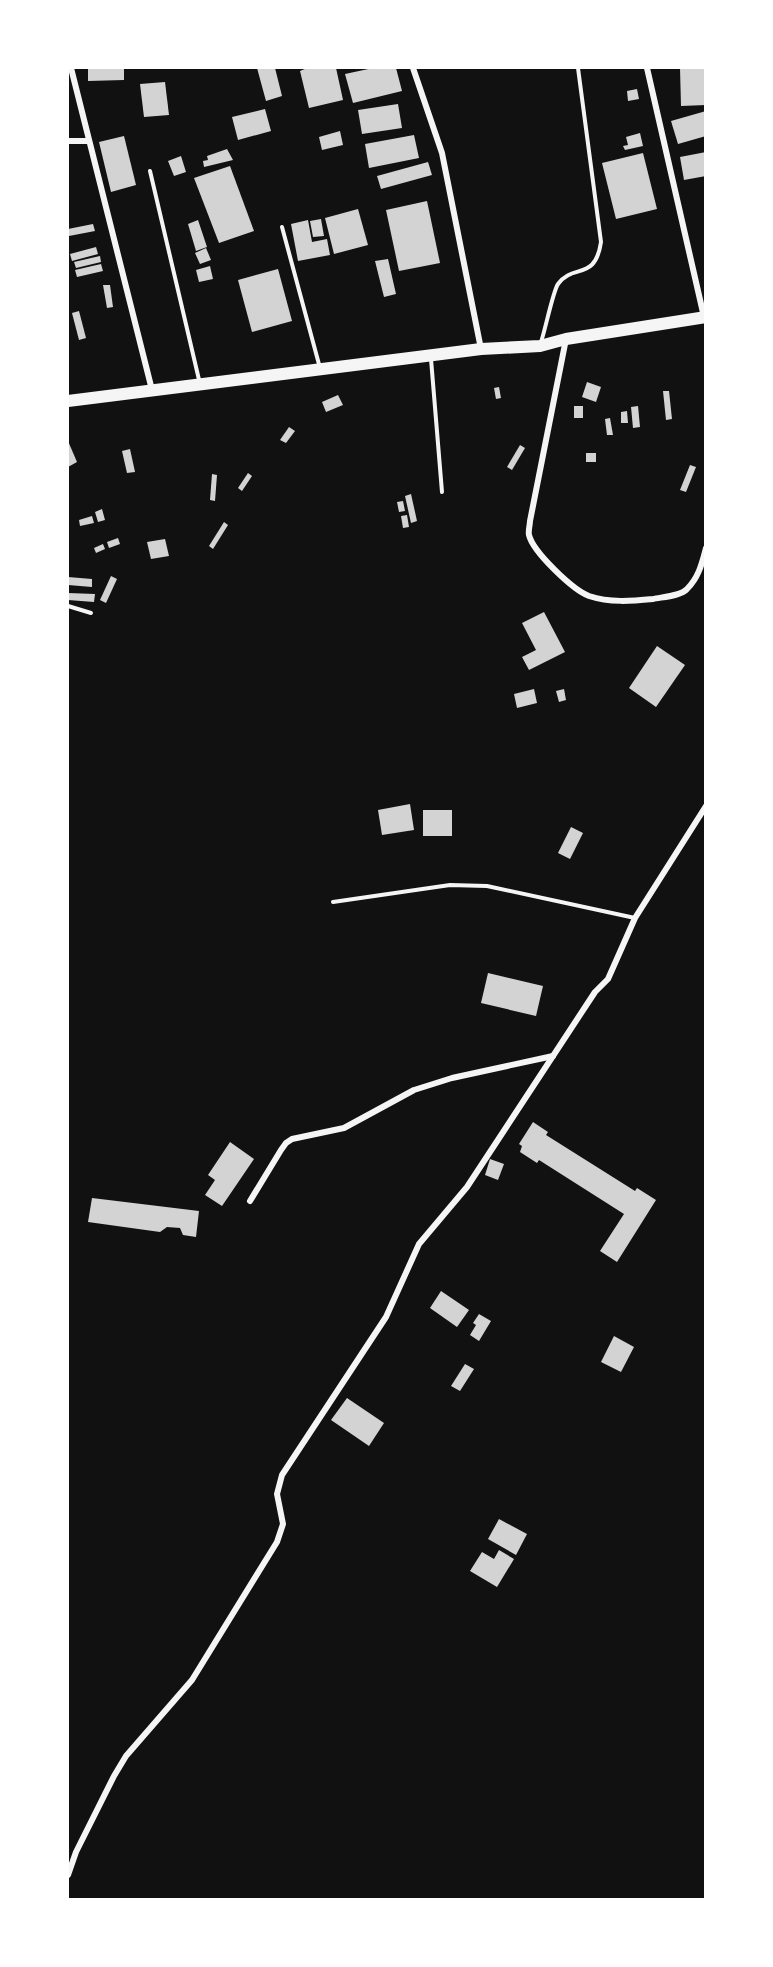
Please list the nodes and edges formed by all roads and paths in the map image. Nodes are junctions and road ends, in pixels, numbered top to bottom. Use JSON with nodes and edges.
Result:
{"nodes":[{"id":1,"x":71,"y":68,"type":"edge"},
{"id":2,"x":413,"y":68,"type":"edge"},
{"id":3,"x":578,"y":68,"type":"edge"},
{"id":4,"x":647,"y":68,"type":"edge"},
{"id":5,"x":68,"y":141,"type":"edge"},
{"id":6,"x":89,"y":141,"type":"junction"},
{"id":7,"x":150,"y":171,"type":"dead end"},
{"id":8,"x":282,"y":227,"type":"dead end"},
{"id":9,"x":704,"y":317,"type":"edge"},
{"id":10,"x":566,"y":339,"type":"junction"},
{"id":11,"x":540,"y":346,"type":"junction"},
{"id":12,"x":481,"y":349,"type":"junction"},
{"id":13,"x":431,"y":355,"type":"junction"},
{"id":14,"x":320,"y":369,"type":"junction"},
{"id":15,"x":200,"y":384,"type":"junction"},
{"id":16,"x":152,"y":390,"type":"junction"},
{"id":17,"x":68,"y":401,"type":"edge"},
{"id":18,"x":442,"y":492,"type":"dead end"},
{"id":19,"x":705,"y":548,"type":"edge"},
{"id":20,"x":68,"y":606,"type":"edge"},
{"id":21,"x":91,"y":613,"type":"dead end"},
{"id":22,"x":705,"y":806,"type":"edge"},
{"id":23,"x":333,"y":902,"type":"dead end"},
{"id":24,"x":635,"y":918,"type":"junction"},
{"id":25,"x":553,"y":1056,"type":"junction"},
{"id":26,"x":250,"y":1201,"type":"dead end"},
{"id":27,"x":68,"y":1875,"type":"edge"}],
"edges":[{"from":1,"to":6,"type":"street"},
{"from":2,"to":12,"type":"street"},
{"from":3,"to":11,"type":"lane"},
{"from":4,"to":9,"type":"street"},
{"from":5,"to":6,"type":"street"},
{"from":6,"to":16,"type":"street"},
{"from":7,"to":15,"type":"lane"},
{"from":8,"to":14,"type":"lane"},
{"from":9,"to":10,"type":"highway"},
{"from":10,"to":11,"type":"highway"},
{"from":10,"to":19,"type":"street"},
{"from":11,"to":12,"type":"highway"},
{"from":12,"to":13,"type":"highway"},
{"from":13,"to":14,"type":"highway"},
{"from":13,"to":18,"type":"lane"},
{"from":14,"to":15,"type":"highway"},
{"from":15,"to":16,"type":"highway"},
{"from":16,"to":17,"type":"highway"},
{"from":20,"to":21,"type":"lane"},
{"from":22,"to":24,"type":"street"},
{"from":23,"to":24,"type":"lane"},
{"from":24,"to":25,"type":"street"},
{"from":25,"to":26,"type":"street"},
{"from":25,"to":27,"type":"street"}]}
